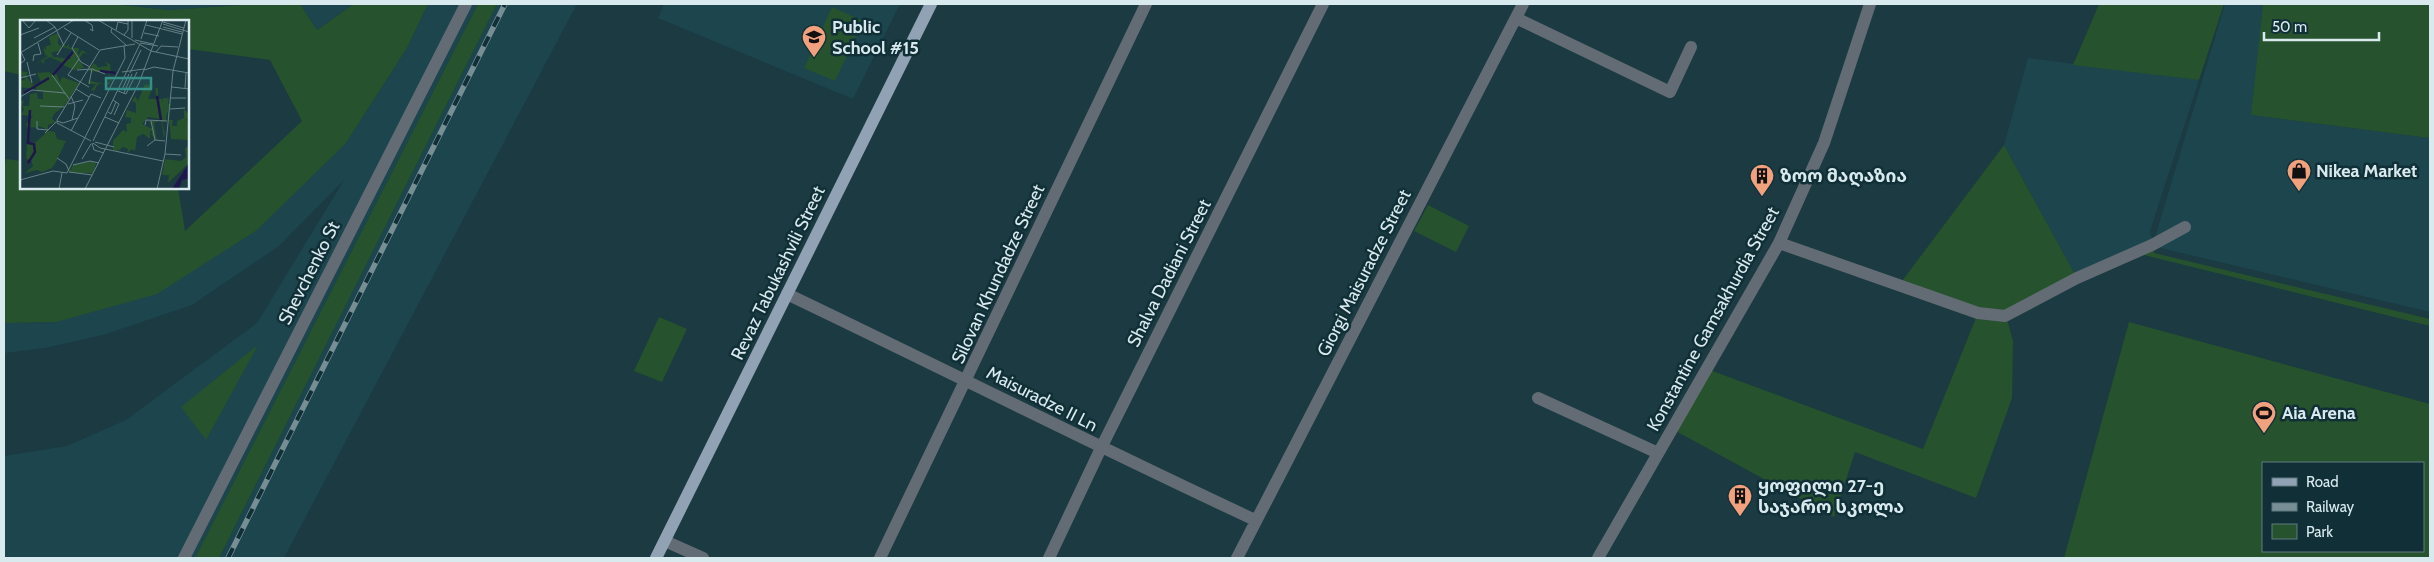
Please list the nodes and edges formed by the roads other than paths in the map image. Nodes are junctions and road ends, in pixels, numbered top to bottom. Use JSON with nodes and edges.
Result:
{"nodes":[{"id":1,"x":466,"y":4,"type":"edge"},
{"id":2,"x":931,"y":4,"type":"edge"},
{"id":3,"x":1146,"y":4,"type":"edge"},
{"id":4,"x":1323,"y":4,"type":"edge"},
{"id":5,"x":1523,"y":4,"type":"edge"},
{"id":6,"x":1870,"y":4,"type":"edge"},
{"id":7,"x":1516,"y":18,"type":"junction"},
{"id":8,"x":1692,"y":47,"type":"dead end"},
{"id":9,"x":2185,"y":227,"type":"dead end"},
{"id":10,"x":1779,"y":243,"type":"junction"},
{"id":11,"x":787,"y":294,"type":"junction"},
{"id":12,"x":967,"y":380,"type":"junction"},
{"id":13,"x":1538,"y":398,"type":"dead end"},
{"id":14,"x":1102,"y":448,"type":"junction"},
{"id":15,"x":1658,"y":453,"type":"junction"},
{"id":16,"x":1255,"y":520,"type":"junction"},
{"id":17,"x":665,"y":541,"type":"junction"},
{"id":18,"x":184,"y":558,"type":"edge"},
{"id":19,"x":656,"y":558,"type":"edge"},
{"id":20,"x":703,"y":558,"type":"edge"},
{"id":21,"x":880,"y":558,"type":"edge"},
{"id":22,"x":1049,"y":558,"type":"edge"},
{"id":23,"x":1237,"y":558,"type":"edge"},
{"id":24,"x":1598,"y":558,"type":"edge"}],
"edges":[{"from":1,"to":18,"type":"street","name":"Shevchenko St"},
{"from":2,"to":11,"type":"main road","name":"Revaz Tabukashvili Street"},
{"from":3,"to":12,"type":"street","name":"Silovan Khundadze Street"},
{"from":4,"to":14,"type":"street","name":"Shalva Dadiani Street"},
{"from":5,"to":7,"type":"street","name":"Giorgi Maisuradze Street"},
{"from":6,"to":10,"type":"street","name":"Konstantine Gamsakhurdia Street"},
{"from":7,"to":8,"type":"street"},
{"from":7,"to":16,"type":"street","name":"Giorgi Maisuradze Street"},
{"from":9,"to":10,"type":"street"},
{"from":10,"to":15,"type":"street","name":"Konstantine Gamsakhurdia Street"},
{"from":11,"to":12,"type":"street","name":"Maisuradze II Ln"},
{"from":11,"to":17,"type":"main road","name":"Revaz Tabukashvili Street"},
{"from":12,"to":14,"type":"street","name":"Maisuradze II Ln"},
{"from":12,"to":21,"type":"street","name":"Silovan Khundadze Street"},
{"from":13,"to":15,"type":"street"},
{"from":14,"to":16,"type":"street","name":"Maisuradze II Ln"},
{"from":14,"to":22,"type":"street","name":"Shalva Dadiani Street"},
{"from":15,"to":24,"type":"street","name":"Konstantine Gamsakhurdia Street"},
{"from":16,"to":23,"type":"street","name":"Giorgi Maisuradze Street"},
{"from":17,"to":19,"type":"main road","name":"Revaz Tabukashvili Street"},
{"from":17,"to":20,"type":"street"}]}
